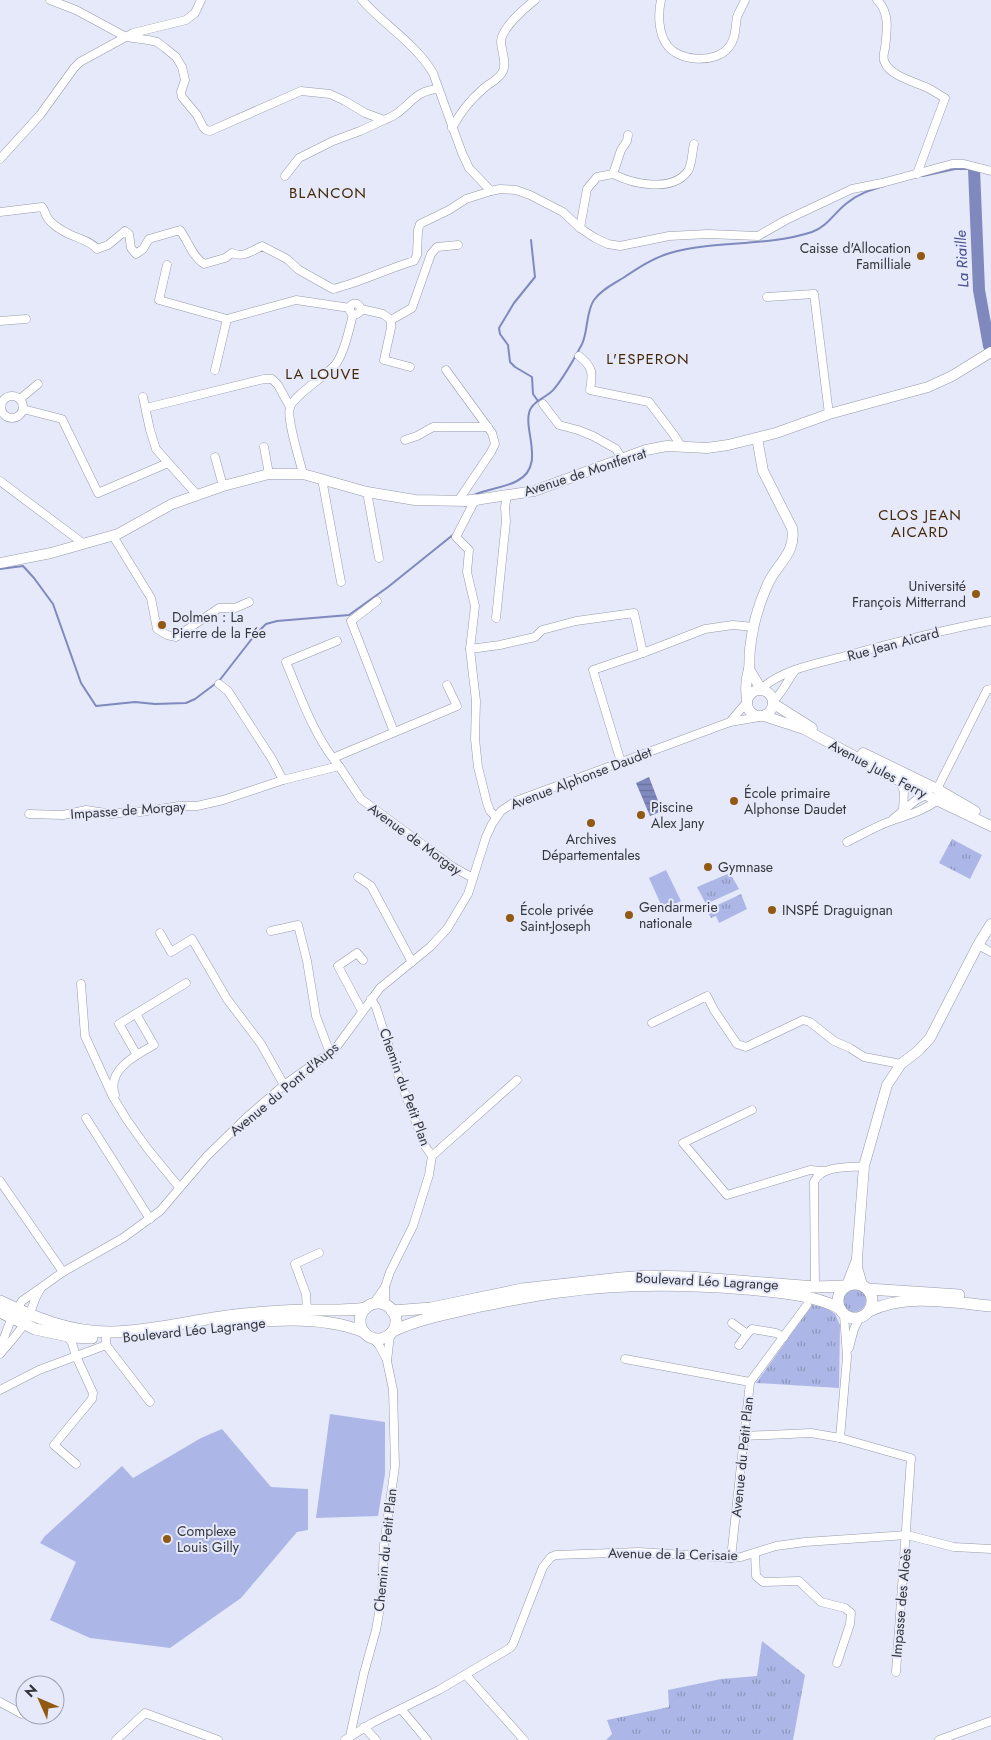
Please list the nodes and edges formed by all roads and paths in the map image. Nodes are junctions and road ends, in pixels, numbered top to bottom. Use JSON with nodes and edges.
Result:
{"nodes":[{"id":1,"x":50,"y":0,"type":"edge"},
{"id":2,"x":202,"y":0,"type":"edge"},
{"id":3,"x":362,"y":0,"type":"edge"},
{"id":4,"x":535,"y":0,"type":"edge"},
{"id":5,"x":662,"y":0,"type":"edge"},
{"id":6,"x":745,"y":0,"type":"edge"},
{"id":7,"x":877,"y":0,"type":"edge"},
{"id":8,"x":126,"y":37,"type":"junction"},
{"id":9,"x":438,"y":89,"type":"junction"},
{"id":10,"x":384,"y":120,"type":"junction"},
{"id":11,"x":452,"y":128,"type":"junction"},
{"id":12,"x":628,"y":135,"type":"dead end"},
{"id":13,"x":694,"y":144,"type":"dead end"},
{"id":14,"x":0,"y":159,"type":"edge"},
{"id":15,"x":991,"y":170,"type":"edge"},
{"id":16,"x":613,"y":174,"type":"junction"},
{"id":17,"x":917,"y":174,"type":"junction"},
{"id":18,"x":286,"y":176,"type":"dead end"},
{"id":19,"x":490,"y":191,"type":"junction"},
{"id":20,"x":0,"y":212,"type":"edge"},
{"id":21,"x":580,"y":228,"type":"junction"},
{"id":22,"x":458,"y":245,"type":"dead end"},
{"id":23,"x":167,"y":265,"type":"dead end"},
{"id":24,"x":767,"y":297,"type":"dead end"},
{"id":25,"x":352,"y":311,"type":"junction"},
{"id":26,"x":26,"y":319,"type":"dead end"},
{"id":27,"x":227,"y":319,"type":"junction"},
{"id":28,"x":391,"y":320,"type":"junction"},
{"id":29,"x":0,"y":321,"type":"edge"},
{"id":30,"x":991,"y":352,"type":"edge"},
{"id":31,"x":579,"y":356,"type":"dead end"},
{"id":32,"x":410,"y":367,"type":"dead end"},
{"id":33,"x":215,"y":370,"type":"dead end"},
{"id":34,"x":446,"y":370,"type":"dead end"},
{"id":35,"x":38,"y":384,"type":"dead end"},
{"id":36,"x":143,"y":396,"type":"dead end"},
{"id":37,"x":20,"y":399,"type":"junction"},
{"id":38,"x":543,"y":404,"type":"dead end"},
{"id":39,"x":290,"y":407,"type":"junction"},
{"id":40,"x":146,"y":408,"type":"junction"},
{"id":41,"x":23,"y":409,"type":"junction"},
{"id":42,"x":829,"y":414,"type":"junction"},
{"id":43,"x":2,"y":416,"type":"edge"},
{"id":44,"x":488,"y":427,"type":"junction"},
{"id":45,"x":758,"y":438,"type":"junction"},
{"id":46,"x":405,"y":440,"type":"dead end"},
{"id":47,"x":681,"y":446,"type":"junction"},
{"id":48,"x":264,"y":447,"type":"dead end"},
{"id":49,"x":215,"y":458,"type":"dead end"},
{"id":50,"x":622,"y":459,"type":"junction"},
{"id":51,"x":168,"y":463,"type":"junction"},
{"id":52,"x":269,"y":474,"type":"junction"},
{"id":53,"x":303,"y":474,"type":"junction"},
{"id":54,"x":322,"y":479,"type":"junction"},
{"id":55,"x":0,"y":481,"type":"edge"},
{"id":56,"x":223,"y":486,"type":"junction"},
{"id":57,"x":367,"y":492,"type":"junction"},
{"id":58,"x":197,"y":495,"type":"junction"},
{"id":59,"x":507,"y":496,"type":"junction"},
{"id":60,"x":469,"y":500,"type":"junction"},
{"id":61,"x":113,"y":536,"type":"junction"},
{"id":62,"x":84,"y":544,"type":"junction"},
{"id":63,"x":379,"y":558,"type":"dead end"},
{"id":64,"x":0,"y":563,"type":"edge"},
{"id":65,"x":341,"y":582,"type":"dead end"},
{"id":66,"x":378,"y":601,"type":"dead end"},
{"id":67,"x":249,"y":602,"type":"dead end"},
{"id":68,"x":496,"y":618,"type":"dead end"},
{"id":69,"x":991,"y":621,"type":"edge"},
{"id":70,"x":754,"y":627,"type":"junction"},
{"id":71,"x":337,"y":641,"type":"dead end"},
{"id":72,"x":470,"y":649,"type":"junction"},
{"id":73,"x":643,"y":654,"type":"junction"},
{"id":74,"x":749,"y":669,"type":"junction"},
{"id":75,"x":795,"y":670,"type":"junction"},
{"id":76,"x":219,"y":684,"type":"dead end"},
{"id":77,"x":447,"y":684,"type":"dead end"},
{"id":78,"x":761,"y":689,"type":"junction"},
{"id":79,"x":991,"y":689,"type":"edge"},
{"id":80,"x":776,"y":700,"type":"junction"},
{"id":81,"x":747,"y":701,"type":"junction"},
{"id":82,"x":762,"y":716,"type":"junction"},
{"id":83,"x":730,"y":722,"type":"junction"},
{"id":84,"x":394,"y":732,"type":"junction"},
{"id":85,"x":333,"y":758,"type":"junction"},
{"id":86,"x":621,"y":762,"type":"junction"},
{"id":87,"x":339,"y":766,"type":"junction"},
{"id":88,"x":283,"y":780,"type":"junction"},
{"id":89,"x":899,"y":780,"type":"junction"},
{"id":90,"x":937,"y":789,"type":"junction"},
{"id":91,"x":926,"y":795,"type":"junction"},
{"id":92,"x":938,"y":800,"type":"junction"},
{"id":93,"x":903,"y":811,"type":"junction"},
{"id":94,"x":29,"y":814,"type":"dead end"},
{"id":95,"x":496,"y":817,"type":"junction"},
{"id":96,"x":991,"y":820,"type":"edge"},
{"id":97,"x":890,"y":821,"type":"junction"},
{"id":98,"x":991,"y":826,"type":"edge"},
{"id":99,"x":847,"y":842,"type":"dead end"},
{"id":100,"x":358,"y":877,"type":"dead end"},
{"id":101,"x":473,"y":878,"type":"junction"},
{"id":102,"x":991,"y":924,"type":"edge"},
{"id":103,"x":271,"y":931,"type":"dead end"},
{"id":104,"x":160,"y":933,"type":"dead end"},
{"id":105,"x":978,"y":945,"type":"junction"},
{"id":106,"x":991,"y":952,"type":"edge"},
{"id":107,"x":364,"y":960,"type":"dead end"},
{"id":108,"x":412,"y":962,"type":"junction"},
{"id":109,"x":186,"y":983,"type":"dead end"},
{"id":110,"x":81,"y":984,"type":"dead end"},
{"id":111,"x":371,"y":999,"type":"junction"},
{"id":112,"x":362,"y":1011,"type":"junction"},
{"id":113,"x":136,"y":1014,"type":"junction"},
{"id":114,"x":652,"y":1023,"type":"dead end"},
{"id":115,"x":330,"y":1053,"type":"junction"},
{"id":116,"x":137,"y":1055,"type":"junction"},
{"id":117,"x":901,"y":1064,"type":"junction"},
{"id":118,"x":516,"y":1080,"type":"dead end"},
{"id":119,"x":284,"y":1085,"type":"junction"},
{"id":120,"x":120,"y":1108,"type":"junction"},
{"id":121,"x":752,"y":1110,"type":"dead end"},
{"id":122,"x":86,"y":1118,"type":"dead end"},
{"id":123,"x":432,"y":1156,"type":"junction"},
{"id":124,"x":864,"y":1166,"type":"junction"},
{"id":125,"x":822,"y":1171,"type":"junction"},
{"id":126,"x":0,"y":1181,"type":"edge"},
{"id":127,"x":179,"y":1187,"type":"junction"},
{"id":128,"x":150,"y":1219,"type":"junction"},
{"id":129,"x":319,"y":1253,"type":"dead end"},
{"id":130,"x":857,"y":1258,"type":"junction"},
{"id":131,"x":63,"y":1272,"type":"junction"},
{"id":132,"x":846,"y":1286,"type":"junction"},
{"id":133,"x":385,"y":1287,"type":"junction"},
{"id":134,"x":815,"y":1287,"type":"junction"},
{"id":135,"x":865,"y":1287,"type":"junction"},
{"id":136,"x":41,"y":1288,"type":"junction"},
{"id":137,"x":991,"y":1298,"type":"edge"},
{"id":138,"x":0,"y":1300,"type":"edge"},
{"id":139,"x":807,"y":1305,"type":"dead end"},
{"id":140,"x":369,"y":1306,"type":"junction"},
{"id":141,"x":991,"y":1306,"type":"edge"},
{"id":142,"x":0,"y":1307,"type":"edge"},
{"id":143,"x":389,"y":1308,"type":"junction"},
{"id":144,"x":307,"y":1310,"type":"junction"},
{"id":145,"x":842,"y":1311,"type":"junction"},
{"id":146,"x":0,"y":1312,"type":"edge"},
{"id":147,"x":14,"y":1313,"type":"junction"},
{"id":148,"x":864,"y":1314,"type":"junction"},
{"id":149,"x":27,"y":1319,"type":"junction"},
{"id":150,"x":732,"y":1323,"type":"dead end"},
{"id":151,"x":69,"y":1332,"type":"junction"},
{"id":152,"x":392,"y":1333,"type":"junction"},
{"id":153,"x":747,"y":1334,"type":"junction"},
{"id":154,"x":369,"y":1335,"type":"junction"},
{"id":155,"x":86,"y":1337,"type":"junction"},
{"id":156,"x":784,"y":1337,"type":"junction"},
{"id":157,"x":106,"y":1342,"type":"junction"},
{"id":158,"x":739,"y":1345,"type":"dead end"},
{"id":159,"x":0,"y":1348,"type":"edge"},
{"id":160,"x":0,"y":1354,"type":"edge"},
{"id":161,"x":76,"y":1356,"type":"junction"},
{"id":162,"x":847,"y":1357,"type":"junction"},
{"id":163,"x":625,"y":1359,"type":"dead end"},
{"id":164,"x":388,"y":1361,"type":"junction"},
{"id":165,"x":750,"y":1382,"type":"junction"},
{"id":166,"x":0,"y":1390,"type":"edge"},
{"id":167,"x":150,"y":1402,"type":"dead end"},
{"id":168,"x":744,"y":1436,"type":"junction"},
{"id":169,"x":840,"y":1438,"type":"junction"},
{"id":170,"x":76,"y":1464,"type":"dead end"},
{"id":171,"x":907,"y":1535,"type":"junction"},
{"id":172,"x":991,"y":1548,"type":"edge"},
{"id":173,"x":755,"y":1553,"type":"junction"},
{"id":174,"x":731,"y":1558,"type":"junction"},
{"id":175,"x":837,"y":1663,"type":"dead end"},
{"id":176,"x":896,"y":1672,"type":"dead end"},
{"id":177,"x":466,"y":1675,"type":"junction"},
{"id":178,"x":0,"y":1702,"type":"edge"},
{"id":179,"x":401,"y":1708,"type":"junction"},
{"id":180,"x":15,"y":1710,"type":"edge"},
{"id":181,"x":991,"y":1721,"type":"edge"},
{"id":182,"x":364,"y":1727,"type":"junction"},
{"id":183,"x":348,"y":1738,"type":"edge"},
{"id":184,"x":116,"y":1740,"type":"edge"},
{"id":185,"x":218,"y":1740,"type":"edge"},
{"id":186,"x":376,"y":1740,"type":"edge"},
{"id":187,"x":427,"y":1740,"type":"edge"},
{"id":188,"x":524,"y":1740,"type":"edge"},
{"id":189,"x":940,"y":1740,"type":"edge"}],
"edges":[{"from":1,"to":8,"type":"street"},
{"from":2,"to":8,"type":"street"},
{"from":3,"to":9,"type":"street"},
{"from":4,"to":11,"type":"street"},
{"from":5,"to":6,"type":"street"},
{"from":7,"to":17,"type":"street"},
{"from":8,"to":10,"type":"street"},
{"from":8,"to":14,"type":"street"},
{"from":9,"to":10,"type":"street"},
{"from":9,"to":11,"type":"street"},
{"from":10,"to":18,"type":"street"},
{"from":11,"to":19,"type":"street"},
{"from":12,"to":16,"type":"street"},
{"from":13,"to":16,"type":"street"},
{"from":15,"to":17,"type":"street"},
{"from":16,"to":21,"type":"street"},
{"from":17,"to":21,"type":"street"},
{"from":19,"to":20,"type":"street"},
{"from":19,"to":21,"type":"street"},
{"from":22,"to":28,"type":"street"},
{"from":23,"to":27,"type":"street"},
{"from":24,"to":42,"type":"street"},
{"from":25,"to":27,"type":"street"},
{"from":25,"to":28,"type":"street"},
{"from":25,"to":39,"type":"street"},
{"from":26,"to":29,"type":"street"},
{"from":27,"to":33,"type":"street"},
{"from":28,"to":32,"type":"street"},
{"from":30,"to":42,"type":"street","name":"Avenue de Montferrat"},
{"from":31,"to":47,"type":"street"},
{"from":34,"to":44,"type":"street"},
{"from":35,"to":37,"type":"street"},
{"from":36,"to":40,"type":"street"},
{"from":37,"to":41,"type":"street"},
{"from":37,"to":43,"type":"street"},
{"from":38,"to":50,"type":"street"},
{"from":39,"to":40,"type":"street"},
{"from":39,"to":53,"type":"street"},
{"from":40,"to":51,"type":"street"},
{"from":41,"to":43,"type":"street"},
{"from":41,"to":51,"type":"street"},
{"from":42,"to":45,"type":"street","name":"Avenue de Montferrat"},
{"from":44,"to":46,"type":"street"},
{"from":44,"to":60,"type":"street"},
{"from":45,"to":47,"type":"street","name":"Avenue de Montferrat"},
{"from":45,"to":70,"type":"street"},
{"from":47,"to":50,"type":"street","name":"Avenue de Montferrat"},
{"from":48,"to":52,"type":"street"},
{"from":49,"to":56,"type":"street"},
{"from":50,"to":59,"type":"street","name":"Avenue de Montferrat"},
{"from":51,"to":58,"type":"street"},
{"from":52,"to":53,"type":"street","name":"Avenue de Montferrat"},
{"from":52,"to":56,"type":"street","name":"Avenue de Montferrat"},
{"from":53,"to":54,"type":"street","name":"Avenue de Montferrat"},
{"from":54,"to":57,"type":"street","name":"Avenue de Montferrat"},
{"from":54,"to":65,"type":"street"},
{"from":55,"to":62,"type":"street"},
{"from":56,"to":58,"type":"street","name":"Avenue de Montferrat"},
{"from":57,"to":60,"type":"street","name":"Avenue de Montferrat"},
{"from":57,"to":63,"type":"street"},
{"from":58,"to":61,"type":"street","name":"Avenue de Montferrat"},
{"from":59,"to":60,"type":"street","name":"Avenue de Montferrat"},
{"from":59,"to":68,"type":"street"},
{"from":60,"to":72,"type":"street"},
{"from":61,"to":62,"type":"street","name":"Avenue de Montferrat"},
{"from":61,"to":67,"type":"street"},
{"from":62,"to":64,"type":"street","name":"Avenue de Montferrat"},
{"from":66,"to":84,"type":"street"},
{"from":69,"to":75,"type":"street","name":"Rue Jean Aicard"},
{"from":70,"to":73,"type":"street"},
{"from":70,"to":74,"type":"street"},
{"from":71,"to":85,"type":"street","name":"Avenue de Morgay"},
{"from":72,"to":73,"type":"street"},
{"from":72,"to":95,"type":"street"},
{"from":73,"to":86,"type":"street"},
{"from":74,"to":78,"type":"street"},
{"from":74,"to":81,"type":"street"},
{"from":75,"to":78,"type":"street","name":"Rue Jean Aicard"},
{"from":75,"to":80,"type":"street"},
{"from":76,"to":88,"type":"street"},
{"from":77,"to":84,"type":"street"},
{"from":78,"to":80,"type":"street"},
{"from":78,"to":81,"type":"street"},
{"from":79,"to":90,"type":"street"},
{"from":80,"to":82,"type":"street"},
{"from":80,"to":90,"type":"street","name":"Avenue Jules Ferry"},
{"from":81,"to":82,"type":"street"},
{"from":81,"to":83,"type":"street","name":"Avenue Alphonse Daudet"},
{"from":82,"to":83,"type":"street","name":"Avenue Alphonse Daudet"},
{"from":82,"to":89,"type":"street","name":"Avenue Jules Ferry"},
{"from":83,"to":86,"type":"street","name":"Avenue Alphonse Daudet"},
{"from":84,"to":85,"type":"street"},
{"from":85,"to":87,"type":"street","name":"Avenue de Morgay"},
{"from":86,"to":95,"type":"street","name":"Avenue Alphonse Daudet"},
{"from":87,"to":88,"type":"street"},
{"from":87,"to":101,"type":"street","name":"Avenue de Morgay"},
{"from":88,"to":94,"type":"street","name":"Impasse de Morgay"},
{"from":89,"to":91,"type":"street","name":"Avenue Jules Ferry"},
{"from":89,"to":93,"type":"street"},
{"from":90,"to":91,"type":"street"},
{"from":90,"to":92,"type":"street"},
{"from":90,"to":96,"type":"street","name":"Avenue Jules Ferry"},
{"from":91,"to":92,"type":"street","name":"Avenue Jules Ferry"},
{"from":91,"to":93,"type":"street"},
{"from":92,"to":97,"type":"street"},
{"from":92,"to":98,"type":"street","name":"Avenue Jules Ferry"},
{"from":93,"to":97,"type":"street"},
{"from":95,"to":101,"type":"street","name":"Avenue Alphonse Daudet"},
{"from":97,"to":99,"type":"street"},
{"from":100,"to":108,"type":"street"},
{"from":101,"to":108,"type":"street","name":"Avenue du Pont d'Aups"},
{"from":102,"to":105,"type":"street"},
{"from":103,"to":115,"type":"street"},
{"from":104,"to":119,"type":"street"},
{"from":105,"to":106,"type":"street"},
{"from":105,"to":117,"type":"street"},
{"from":107,"to":112,"type":"street"},
{"from":108,"to":111,"type":"street","name":"Avenue du Pont d'Aups"},
{"from":109,"to":113,"type":"street"},
{"from":110,"to":120,"type":"street"},
{"from":111,"to":112,"type":"street","name":"Avenue du Pont d'Aups"},
{"from":111,"to":123,"type":"street","name":"Chemin du Petit Plan"},
{"from":112,"to":115,"type":"street","name":"Avenue du Pont d'Aups"},
{"from":113,"to":116,"type":"street"},
{"from":113,"to":116,"type":"street"},
{"from":114,"to":117,"type":"street"},
{"from":115,"to":119,"type":"street","name":"Avenue du Pont d'Aups"},
{"from":116,"to":120,"type":"street"},
{"from":117,"to":124,"type":"street"},
{"from":118,"to":123,"type":"street"},
{"from":119,"to":127,"type":"street","name":"Avenue du Pont d'Aups"},
{"from":120,"to":127,"type":"street"},
{"from":121,"to":125,"type":"street"},
{"from":122,"to":128,"type":"street"},
{"from":123,"to":133,"type":"street","name":"Chemin du Petit Plan"},
{"from":124,"to":125,"type":"street"},
{"from":124,"to":130,"type":"street"},
{"from":125,"to":134,"type":"street"},
{"from":126,"to":131,"type":"street"},
{"from":127,"to":128,"type":"street","name":"Avenue du Pont d'Aups"},
{"from":128,"to":131,"type":"street","name":"Avenue du Pont d'Aups"},
{"from":129,"to":144,"type":"street"},
{"from":130,"to":132,"type":"street"},
{"from":130,"to":135,"type":"street"},
{"from":131,"to":136,"type":"street","name":"Avenue du Pont d'Aups"},
{"from":132,"to":134,"type":"main road","name":"Boulevard Léo Lagrange"},
{"from":132,"to":135,"type":"main road"},
{"from":132,"to":145,"type":"main road"},
{"from":133,"to":140,"type":"street","name":"Chemin du Petit Plan"},
{"from":133,"to":143,"type":"street","name":"Chemin du Petit Plan"},
{"from":134,"to":143,"type":"main road","name":"Boulevard Léo Lagrange"},
{"from":135,"to":137,"type":"main road"},
{"from":135,"to":148,"type":"main road"},
{"from":136,"to":147,"type":"street","name":"Avenue du Pont d'Aups"},
{"from":136,"to":149,"type":"street"},
{"from":138,"to":147,"type":"main road"},
{"from":139,"to":156,"type":"street","name":"Avenue du Petit Plan"},
{"from":140,"to":143,"type":"main road"},
{"from":140,"to":144,"type":"main road","name":"Boulevard Léo Lagrange"},
{"from":140,"to":154,"type":"main road"},
{"from":141,"to":148,"type":"main road"},
{"from":142,"to":147,"type":"street"},
{"from":143,"to":152,"type":"main road"},
{"from":144,"to":151,"type":"main road","name":"Boulevard Léo Lagrange"},
{"from":145,"to":148,"type":"main road"},
{"from":145,"to":152,"type":"main road","name":"Boulevard Léo Lagrange"},
{"from":145,"to":162,"type":"street"},
{"from":146,"to":147,"type":"main road"},
{"from":147,"to":149,"type":"main road","name":"Boulevard Léo Lagrange"},
{"from":147,"to":159,"type":"street","name":"Avenue du Pont d'Aups"},
{"from":148,"to":162,"type":"street"},
{"from":149,"to":151,"type":"main road","name":"Boulevard Léo Lagrange"},
{"from":149,"to":160,"type":"street"},
{"from":150,"to":153,"type":"street"},
{"from":151,"to":155,"type":"main road","name":"Boulevard Léo Lagrange"},
{"from":151,"to":161,"type":"street"},
{"from":152,"to":154,"type":"main road"},
{"from":152,"to":164,"type":"street","name":"Chemin du Petit Plan"},
{"from":153,"to":156,"type":"street"},
{"from":153,"to":158,"type":"street"},
{"from":154,"to":157,"type":"main road","name":"Boulevard Léo Lagrange"},
{"from":154,"to":164,"type":"street","name":"Chemin du Petit Plan"},
{"from":155,"to":157,"type":"main road","name":"Boulevard Léo Lagrange"},
{"from":155,"to":161,"type":"street"},
{"from":156,"to":165,"type":"street","name":"Avenue du Petit Plan"},
{"from":157,"to":161,"type":"street"},
{"from":157,"to":167,"type":"street"},
{"from":161,"to":166,"type":"street"},
{"from":161,"to":170,"type":"street"},
{"from":162,"to":169,"type":"street"},
{"from":163,"to":165,"type":"street"},
{"from":164,"to":183,"type":"street","name":"Chemin du Petit Plan"},
{"from":165,"to":168,"type":"street","name":"Avenue du Petit Plan"},
{"from":168,"to":169,"type":"street"},
{"from":168,"to":174,"type":"street","name":"Avenue du Petit Plan"},
{"from":169,"to":171,"type":"street","name":"Impasse des Aloès"},
{"from":171,"to":172,"type":"street","name":"Avenue de la Cerisaie"},
{"from":171,"to":173,"type":"street","name":"Avenue de la Cerisaie"},
{"from":171,"to":176,"type":"street","name":"Impasse des Aloès"},
{"from":173,"to":174,"type":"street","name":"Avenue de la Cerisaie"},
{"from":173,"to":175,"type":"street"},
{"from":174,"to":177,"type":"street","name":"Avenue de la Cerisaie"},
{"from":177,"to":179,"type":"street","name":"Avenue de la Cerisaie"},
{"from":177,"to":188,"type":"street"},
{"from":178,"to":180,"type":"street"},
{"from":179,"to":182,"type":"street","name":"Avenue de la Cerisaie"},
{"from":179,"to":187,"type":"street"},
{"from":181,"to":189,"type":"street"},
{"from":182,"to":183,"type":"street","name":"Avenue de la Cerisaie"},
{"from":182,"to":186,"type":"street"},
{"from":184,"to":185,"type":"street"}]}
